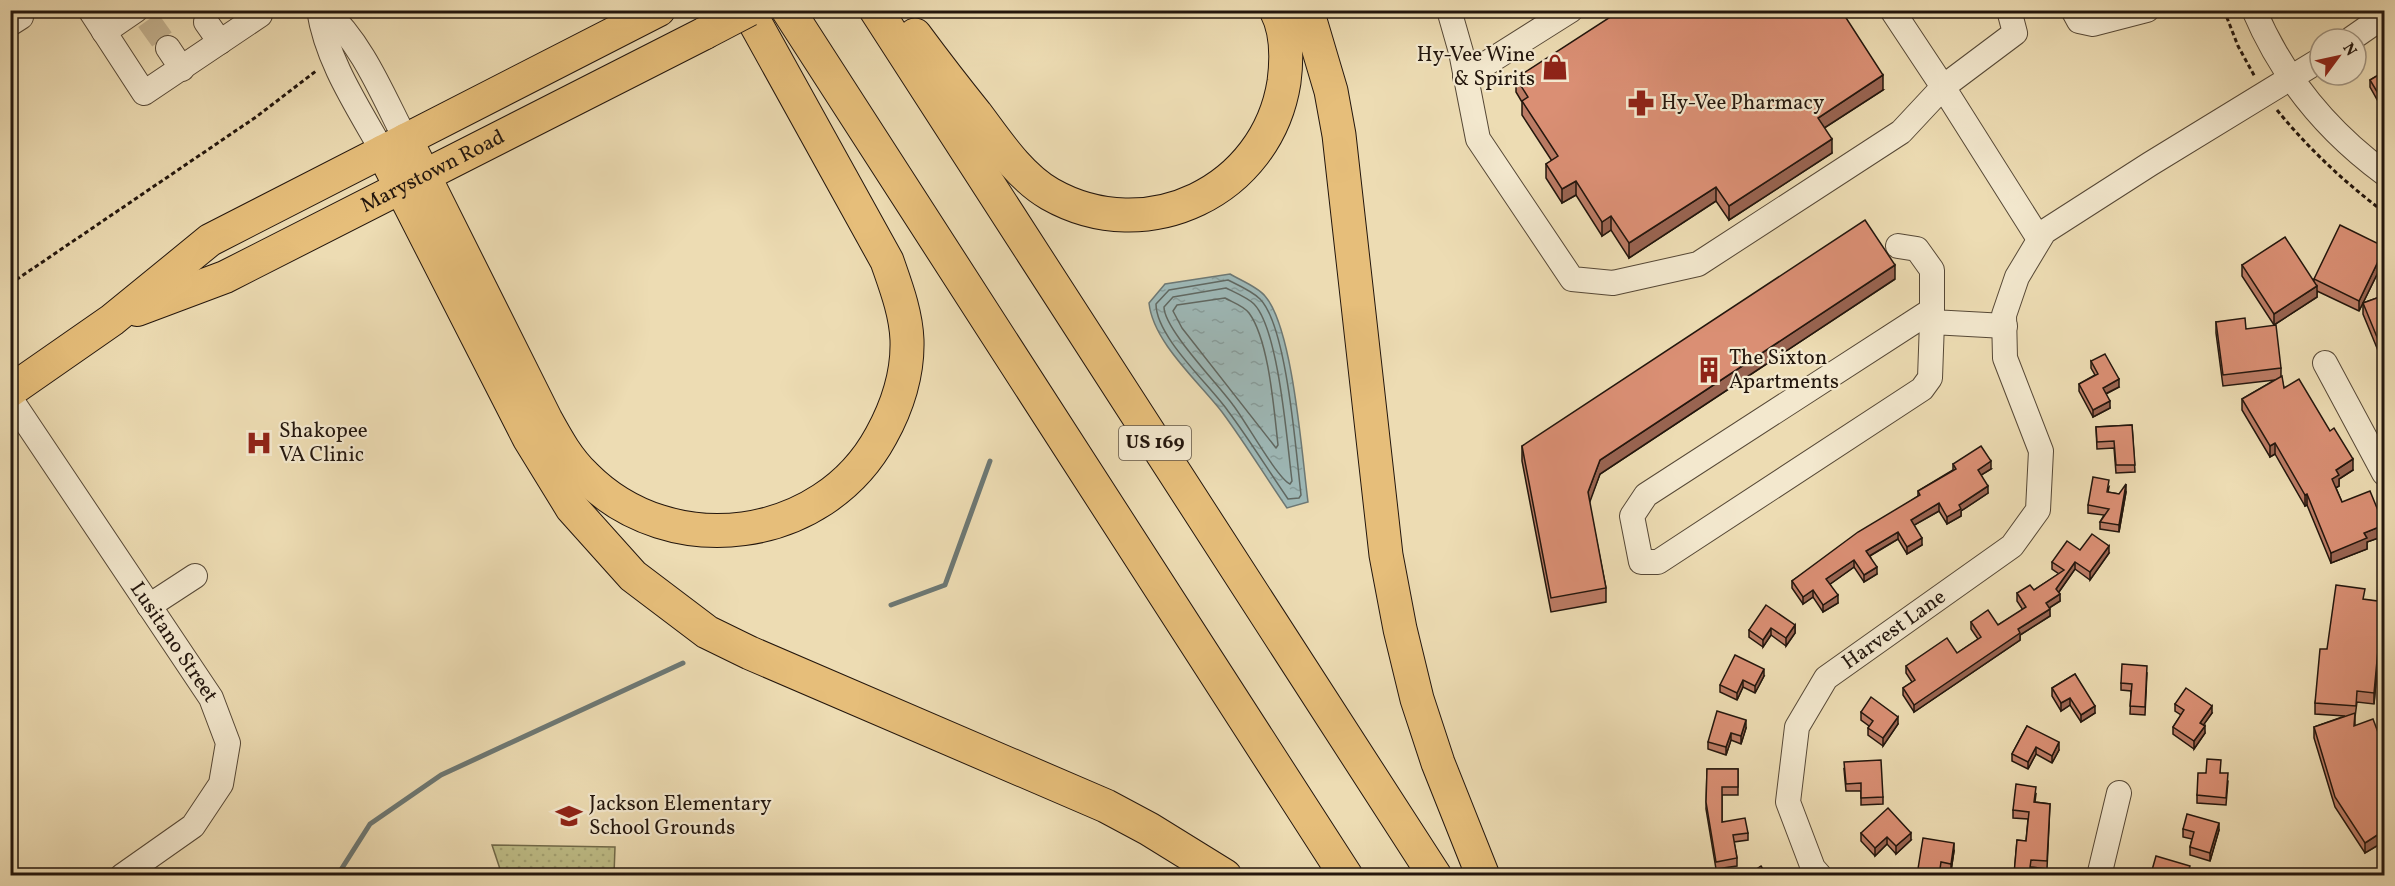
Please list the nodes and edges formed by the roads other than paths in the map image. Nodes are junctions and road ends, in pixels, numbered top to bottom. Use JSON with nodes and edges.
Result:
{"nodes":[{"id":1,"x":17,"y":10,"type":"edge"},
{"id":2,"x":90,"y":10,"type":"edge"},
{"id":3,"x":257,"y":10,"type":"edge"},
{"id":4,"x":319,"y":10,"type":"edge"},
{"id":5,"x":325,"y":10,"type":"edge"},
{"id":6,"x":660,"y":10,"type":"edge"},
{"id":7,"x":748,"y":10,"type":"edge"},
{"id":8,"x":788,"y":10,"type":"edge"},
{"id":9,"x":876,"y":10,"type":"edge"},
{"id":10,"x":897,"y":10,"type":"edge"},
{"id":11,"x":1276,"y":10,"type":"edge"},
{"id":12,"x":1307,"y":10,"type":"edge"},
{"id":13,"x":1449,"y":10,"type":"edge"},
{"id":14,"x":1571,"y":10,"type":"edge"},
{"id":15,"x":1892,"y":10,"type":"edge"},
{"id":16,"x":2009,"y":10,"type":"edge"},
{"id":17,"x":2073,"y":10,"type":"edge"},
{"id":18,"x":2146,"y":10,"type":"edge"},
{"id":19,"x":2254,"y":10,"type":"edge"},
{"id":20,"x":142,"y":14,"type":"edge"},
{"id":21,"x":2385,"y":16,"type":"edge"},
{"id":22,"x":206,"y":22,"type":"dead end"},
{"id":23,"x":10,"y":24,"type":"edge"},
{"id":24,"x":2368,"y":28,"type":"edge"},
{"id":25,"x":104,"y":32,"type":"junction"},
{"id":26,"x":220,"y":42,"type":"junction"},
{"id":27,"x":168,"y":48,"type":"tunnel mouth"},
{"id":28,"x":2308,"y":67,"type":"edge"},
{"id":29,"x":182,"y":69,"type":"junction"},
{"id":30,"x":1465,"y":78,"type":"junction"},
{"id":31,"x":2290,"y":78,"type":"junction"},
{"id":32,"x":1943,"y":87,"type":"junction"},
{"id":33,"x":395,"y":146,"type":"junction"},
{"id":34,"x":2385,"y":173,"type":"edge"},
{"id":35,"x":412,"y":182,"type":"junction"},
{"id":36,"x":2039,"y":239,"type":"junction"},
{"id":37,"x":1898,"y":246,"type":"dead end"},
{"id":38,"x":1932,"y":316,"type":"junction"},
{"id":39,"x":112,"y":320,"type":"junction"},
{"id":40,"x":2005,"y":326,"type":"junction"},
{"id":41,"x":2325,"y":363,"type":"dead end"},
{"id":42,"x":10,"y":391,"type":"edge"},
{"id":43,"x":10,"y":398,"type":"edge"},
{"id":44,"x":2385,"y":473,"type":"edge"},
{"id":45,"x":195,"y":576,"type":"dead end"},
{"id":46,"x":149,"y":606,"type":"junction"},
{"id":47,"x":2119,"y":793,"type":"dead end"},
{"id":48,"x":122,"y":876,"type":"edge"},
{"id":49,"x":1225,"y":876,"type":"edge"},
{"id":50,"x":1346,"y":876,"type":"edge"},
{"id":51,"x":1435,"y":876,"type":"edge"},
{"id":52,"x":1483,"y":876,"type":"edge"},
{"id":53,"x":1820,"y":876,"type":"edge"},
{"id":54,"x":2099,"y":876,"type":"edge"}],
"edges":[{"from":1,"to":23,"type":"street"},
{"from":2,"to":25,"type":"street"},
{"from":3,"to":26,"type":"street"},
{"from":4,"to":33,"type":"street"},
{"from":5,"to":33,"type":"street"},
{"from":6,"to":33,"type":"main road","name":"Marystown Road"},
{"from":7,"to":35,"type":"main road","name":"Marystown Road","bridge":true},
{"from":7,"to":35,"type":"highway"},
{"from":8,"to":50,"type":"highway"},
{"from":9,"to":51,"type":"highway","number":"US 169"},
{"from":10,"to":11,"type":"highway"},
{"from":12,"to":52,"type":"highway"},
{"from":13,"to":30,"type":"street"},
{"from":14,"to":30,"type":"street"},
{"from":15,"to":32,"type":"street"},
{"from":16,"to":32,"type":"street"},
{"from":17,"to":18,"type":"street"},
{"from":19,"to":31,"type":"street"},
{"from":20,"to":25,"type":"street"},
{"from":21,"to":24,"type":"street"},
{"from":22,"to":26,"type":"street"},
{"from":25,"to":29,"type":"street"},
{"from":26,"to":29,"type":"street"},
{"from":27,"to":29,"type":"street"},
{"from":28,"to":31,"type":"street"},
{"from":30,"to":32,"type":"street"},
{"from":31,"to":34,"type":"street"},
{"from":31,"to":36,"type":"street"},
{"from":32,"to":36,"type":"street"},
{"from":33,"to":35,"type":"highway"},
{"from":33,"to":39,"type":"main road","name":"Marystown Road"},
{"from":35,"to":39,"type":"main road","name":"Marystown Road"},
{"from":35,"to":49,"type":"highway"},
{"from":36,"to":40,"type":"street","name":"Harvest Lane"},
{"from":37,"to":38,"type":"street"},
{"from":38,"to":38,"type":"street"},
{"from":38,"to":40,"type":"street"},
{"from":39,"to":42,"type":"main road","name":"Marystown Road"},
{"from":40,"to":53,"type":"street","name":"Harvest Lane"},
{"from":41,"to":44,"type":"street"},
{"from":43,"to":46,"type":"street","name":"Lusitano Street"},
{"from":45,"to":46,"type":"street"},
{"from":46,"to":48,"type":"street","name":"Lusitano Street"},
{"from":47,"to":54,"type":"street"}]}
